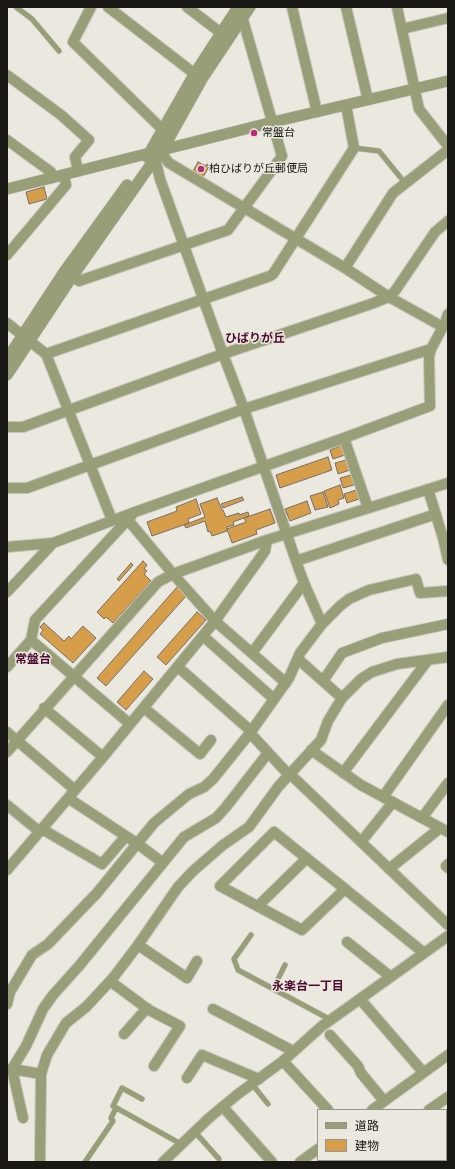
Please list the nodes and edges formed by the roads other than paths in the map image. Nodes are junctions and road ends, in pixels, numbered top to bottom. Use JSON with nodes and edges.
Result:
{"nodes":[{"id":1,"x":16,"y":7,"type":"edge"},
{"id":2,"x":91,"y":7,"type":"edge"},
{"id":3,"x":108,"y":7,"type":"edge"},
{"id":4,"x":187,"y":7,"type":"edge"},
{"id":5,"x":239,"y":7,"type":"edge"},
{"id":6,"x":250,"y":7,"type":"edge"},
{"id":7,"x":292,"y":7,"type":"edge"},
{"id":8,"x":346,"y":7,"type":"edge"},
{"id":9,"x":397,"y":7,"type":"edge"},
{"id":10,"x":242,"y":18,"type":"junction"},
{"id":11,"x":448,"y":18,"type":"edge"},
{"id":12,"x":402,"y":29,"type":"junction"},
{"id":13,"x":221,"y":33,"type":"junction"},
{"id":14,"x":59,"y":51,"type":"dead end"},
{"id":15,"x":7,"y":76,"type":"edge"},
{"id":16,"x":198,"y":76,"type":"junction"},
{"id":17,"x":448,"y":81,"type":"edge"},
{"id":18,"x":414,"y":89,"type":"junction"},
{"id":19,"x":368,"y":100,"type":"junction"},
{"id":20,"x":346,"y":105,"type":"junction"},
{"id":21,"x":318,"y":112,"type":"junction"},
{"id":22,"x":273,"y":122,"type":"junction"},
{"id":23,"x":163,"y":130,"type":"junction"},
{"id":24,"x":7,"y":140,"type":"edge"},
{"id":25,"x":448,"y":146,"type":"edge"},
{"id":26,"x":354,"y":148,"type":"junction"},
{"id":27,"x":448,"y":150,"type":"edge"},
{"id":28,"x":155,"y":154,"type":"junction"},
{"id":29,"x":78,"y":171,"type":"junction"},
{"id":30,"x":64,"y":175,"type":"junction"},
{"id":31,"x":52,"y":178,"type":"junction"},
{"id":32,"x":405,"y":183,"type":"junction"},
{"id":33,"x":7,"y":189,"type":"edge"},
{"id":34,"x":244,"y":207,"type":"junction"},
{"id":35,"x":448,"y":221,"type":"edge"},
{"id":36,"x":296,"y":238,"type":"junction"},
{"id":37,"x":184,"y":245,"type":"junction"},
{"id":38,"x":7,"y":255,"type":"edge"},
{"id":39,"x":345,"y":268,"type":"junction"},
{"id":40,"x":68,"y":274,"type":"junction"},
{"id":41,"x":389,"y":296,"type":"junction"},
{"id":42,"x":203,"y":300,"type":"junction"},
{"id":43,"x":448,"y":314,"type":"edge"},
{"id":44,"x":7,"y":323,"type":"edge"},
{"id":45,"x":443,"y":327,"type":"junction"},
{"id":46,"x":26,"y":338,"type":"junction"},
{"id":47,"x":431,"y":349,"type":"junction"},
{"id":48,"x":46,"y":354,"type":"junction"},
{"id":49,"x":222,"y":354,"type":"junction"},
{"id":50,"x":7,"y":359,"type":"edge"},
{"id":51,"x":7,"y":375,"type":"edge"},
{"id":52,"x":68,"y":410,"type":"junction"},
{"id":53,"x":244,"y":410,"type":"junction"},
{"id":54,"x":7,"y":427,"type":"edge"},
{"id":55,"x":344,"y":438,"type":"junction"},
{"id":56,"x":90,"y":465,"type":"junction"},
{"id":57,"x":264,"y":466,"type":"junction"},
{"id":58,"x":448,"y":483,"type":"edge"},
{"id":59,"x":7,"y":488,"type":"edge"},
{"id":60,"x":428,"y":489,"type":"junction"},
{"id":61,"x":368,"y":508,"type":"junction"},
{"id":62,"x":436,"y":514,"type":"junction"},
{"id":63,"x":131,"y":516,"type":"junction"},
{"id":64,"x":112,"y":520,"type":"junction"},
{"id":65,"x":287,"y":534,"type":"junction"},
{"id":66,"x":446,"y":537,"type":"edge"},
{"id":67,"x":267,"y":540,"type":"junction"},
{"id":68,"x":53,"y":543,"type":"junction"},
{"id":69,"x":7,"y":547,"type":"edge"},
{"id":70,"x":448,"y":560,"type":"edge"},
{"id":71,"x":296,"y":562,"type":"junction"},
{"id":72,"x":173,"y":574,"type":"junction"},
{"id":73,"x":304,"y":583,"type":"junction"},
{"id":74,"x":448,"y":591,"type":"edge"},
{"id":75,"x":7,"y":592,"type":"edge"},
{"id":76,"x":215,"y":621,"type":"junction"},
{"id":77,"x":322,"y":624,"type":"junction"},
{"id":78,"x":448,"y":624,"type":"edge"},
{"id":79,"x":203,"y":636,"type":"junction"},
{"id":80,"x":31,"y":640,"type":"junction"},
{"id":81,"x":252,"y":653,"type":"junction"},
{"id":82,"x":448,"y":657,"type":"edge"},
{"id":83,"x":298,"y":659,"type":"junction"},
{"id":84,"x":428,"y":660,"type":"junction"},
{"id":85,"x":7,"y":667,"type":"edge"},
{"id":86,"x":178,"y":667,"type":"junction"},
{"id":87,"x":74,"y":676,"type":"junction"},
{"id":88,"x":323,"y":681,"type":"junction"},
{"id":89,"x":286,"y":683,"type":"junction"},
{"id":90,"x":342,"y":698,"type":"junction"},
{"id":91,"x":274,"y":699,"type":"junction"},
{"id":92,"x":448,"y":706,"type":"edge"},
{"id":93,"x":44,"y":708,"type":"junction"},
{"id":94,"x":144,"y":708,"type":"junction"},
{"id":95,"x":130,"y":724,"type":"junction"},
{"id":96,"x":7,"y":732,"type":"edge"},
{"id":97,"x":251,"y":732,"type":"junction"},
{"id":98,"x":211,"y":740,"type":"dead end"},
{"id":99,"x":16,"y":741,"type":"junction"},
{"id":100,"x":311,"y":750,"type":"junction"},
{"id":101,"x":7,"y":752,"type":"edge"},
{"id":102,"x":268,"y":753,"type":"junction"},
{"id":103,"x":103,"y":757,"type":"junction"},
{"id":104,"x":343,"y":773,"type":"junction"},
{"id":105,"x":289,"y":774,"type":"junction"},
{"id":106,"x":448,"y":783,"type":"edge"},
{"id":107,"x":75,"y":790,"type":"junction"},
{"id":108,"x":383,"y":797,"type":"junction"},
{"id":109,"x":68,"y":798,"type":"junction"},
{"id":110,"x":394,"y":802,"type":"junction"},
{"id":111,"x":7,"y":805,"type":"edge"},
{"id":112,"x":422,"y":818,"type":"junction"},
{"id":113,"x":41,"y":830,"type":"junction"},
{"id":114,"x":444,"y":830,"type":"edge"},
{"id":115,"x":126,"y":836,"type":"junction"},
{"id":116,"x":361,"y":842,"type":"junction"},
{"id":117,"x":138,"y":844,"type":"junction"},
{"id":118,"x":307,"y":858,"type":"junction"},
{"id":119,"x":163,"y":863,"type":"junction"},
{"id":120,"x":448,"y":864,"type":"edge"},
{"id":121,"x":448,"y":868,"type":"edge"},
{"id":122,"x":389,"y":869,"type":"junction"},
{"id":123,"x":7,"y":870,"type":"edge"},
{"id":124,"x":345,"y":888,"type":"junction"},
{"id":125,"x":258,"y":906,"type":"junction"},
{"id":126,"x":448,"y":925,"type":"edge"},
{"id":127,"x":251,"y":935,"type":"dead end"},
{"id":128,"x":448,"y":936,"type":"edge"},
{"id":129,"x":347,"y":942,"type":"dead end"},
{"id":130,"x":138,"y":946,"type":"junction"},
{"id":131,"x":424,"y":954,"type":"junction"},
{"id":132,"x":197,"y":961,"type":"dead end"},
{"id":133,"x":285,"y":965,"type":"dead end"},
{"id":134,"x":391,"y":977,"type":"junction"},
{"id":135,"x":110,"y":981,"type":"junction"},
{"id":136,"x":273,"y":989,"type":"junction"},
{"id":137,"x":360,"y":999,"type":"junction"},
{"id":138,"x":7,"y":1004,"type":"edge"},
{"id":139,"x":147,"y":1008,"type":"junction"},
{"id":140,"x":213,"y":1009,"type":"dead end"},
{"id":141,"x":331,"y":1020,"type":"junction"},
{"id":142,"x":124,"y":1034,"type":"dead end"},
{"id":143,"x":330,"y":1035,"type":"dead end"},
{"id":144,"x":293,"y":1051,"type":"junction"},
{"id":145,"x":448,"y":1055,"type":"edge"},
{"id":146,"x":283,"y":1060,"type":"junction"},
{"id":147,"x":154,"y":1066,"type":"dead end"},
{"id":148,"x":9,"y":1070,"type":"edge"},
{"id":149,"x":423,"y":1072,"type":"junction"},
{"id":150,"x":41,"y":1074,"type":"junction"},
{"id":151,"x":187,"y":1078,"type":"dead end"},
{"id":152,"x":256,"y":1082,"type":"junction"},
{"id":153,"x":448,"y":1097,"type":"edge"},
{"id":154,"x":142,"y":1099,"type":"dead end"},
{"id":155,"x":384,"y":1101,"type":"junction"},
{"id":156,"x":268,"y":1104,"type":"dead end"},
{"id":157,"x":223,"y":1107,"type":"junction"},
{"id":158,"x":116,"y":1108,"type":"junction"},
{"id":159,"x":327,"y":1109,"type":"edge"},
{"id":160,"x":373,"y":1109,"type":"edge"},
{"id":161,"x":430,"y":1109,"type":"edge"},
{"id":162,"x":23,"y":1118,"type":"dead end"},
{"id":163,"x":194,"y":1132,"type":"junction"},
{"id":164,"x":181,"y":1144,"type":"junction"},
{"id":165,"x":317,"y":1150,"type":"edge"},
{"id":166,"x":220,"y":1159,"type":"dead end"},
{"id":167,"x":166,"y":1161,"type":"edge"},
{"id":168,"x":40,"y":1162,"type":"edge"},
{"id":169,"x":86,"y":1162,"type":"edge"},
{"id":170,"x":272,"y":1162,"type":"edge"},
{"id":171,"x":300,"y":1162,"type":"edge"}],
"edges":[{"from":1,"to":14,"type":"lane"},
{"from":2,"to":23,"type":"street"},
{"from":3,"to":16,"type":"street"},
{"from":4,"to":13,"type":"street"},
{"from":5,"to":10,"type":"street"},
{"from":5,"to":13,"type":"street"},
{"from":6,"to":10,"type":"street"},
{"from":7,"to":21,"type":"street"},
{"from":8,"to":19,"type":"street"},
{"from":9,"to":12,"type":"street"},
{"from":10,"to":16,"type":"street"},
{"from":10,"to":22,"type":"street"},
{"from":11,"to":12,"type":"street"},
{"from":12,"to":18,"type":"street"},
{"from":13,"to":16,"type":"street"},
{"from":15,"to":29,"type":"street"},
{"from":16,"to":23,"type":"street"},
{"from":16,"to":28,"type":"street"},
{"from":17,"to":18,"type":"street"},
{"from":18,"to":19,"type":"street"},
{"from":18,"to":25,"type":"street"},
{"from":19,"to":20,"type":"street"},
{"from":20,"to":21,"type":"street"},
{"from":20,"to":26,"type":"street"},
{"from":21,"to":22,"type":"street"},
{"from":22,"to":28,"type":"street"},
{"from":22,"to":34,"type":"street"},
{"from":23,"to":28,"type":"street"},
{"from":24,"to":31,"type":"street"},
{"from":26,"to":32,"type":"lane"},
{"from":26,"to":36,"type":"street"},
{"from":27,"to":32,"type":"street"},
{"from":28,"to":29,"type":"street"},
{"from":28,"to":34,"type":"street"},
{"from":28,"to":37,"type":"street"},
{"from":28,"to":40,"type":"street"},
{"from":29,"to":30,"type":"street"},
{"from":30,"to":31,"type":"street"},
{"from":30,"to":38,"type":"street"},
{"from":31,"to":33,"type":"street"},
{"from":32,"to":39,"type":"street"},
{"from":34,"to":36,"type":"street"},
{"from":34,"to":37,"type":"street"},
{"from":35,"to":41,"type":"street"},
{"from":36,"to":39,"type":"street"},
{"from":36,"to":42,"type":"street"},
{"from":37,"to":40,"type":"street"},
{"from":37,"to":42,"type":"street"},
{"from":39,"to":41,"type":"street"},
{"from":40,"to":46,"type":"street"},
{"from":41,"to":45,"type":"street"},
{"from":41,"to":49,"type":"street"},
{"from":42,"to":48,"type":"street"},
{"from":42,"to":49,"type":"street"},
{"from":43,"to":45,"type":"street"},
{"from":44,"to":46,"type":"street"},
{"from":45,"to":47,"type":"street"},
{"from":46,"to":48,"type":"street"},
{"from":46,"to":50,"type":"street"},
{"from":46,"to":51,"type":"street"},
{"from":47,"to":53,"type":"street"},
{"from":47,"to":55,"type":"street"},
{"from":48,"to":52,"type":"street"},
{"from":49,"to":52,"type":"street"},
{"from":49,"to":53,"type":"street"},
{"from":52,"to":54,"type":"street"},
{"from":52,"to":56,"type":"street"},
{"from":53,"to":56,"type":"street"},
{"from":53,"to":57,"type":"street"},
{"from":55,"to":57,"type":"street"},
{"from":55,"to":61,"type":"street"},
{"from":56,"to":59,"type":"street"},
{"from":56,"to":64,"type":"street"},
{"from":57,"to":63,"type":"street"},
{"from":57,"to":65,"type":"street"},
{"from":58,"to":60,"type":"street"},
{"from":60,"to":61,"type":"street"},
{"from":60,"to":62,"type":"street"},
{"from":61,"to":65,"type":"street"},
{"from":62,"to":66,"type":"street"},
{"from":62,"to":71,"type":"street"},
{"from":63,"to":64,"type":"street"},
{"from":63,"to":72,"type":"street"},
{"from":63,"to":80,"type":"street"},
{"from":64,"to":68,"type":"street"},
{"from":65,"to":67,"type":"street"},
{"from":65,"to":71,"type":"street"},
{"from":66,"to":70,"type":"street"},
{"from":67,"to":72,"type":"street"},
{"from":67,"to":76,"type":"street"},
{"from":68,"to":69,"type":"street"},
{"from":68,"to":75,"type":"street"},
{"from":71,"to":73,"type":"street"},
{"from":72,"to":76,"type":"street"},
{"from":72,"to":87,"type":"street"},
{"from":73,"to":77,"type":"street"},
{"from":73,"to":81,"type":"street"},
{"from":74,"to":77,"type":"street"},
{"from":76,"to":79,"type":"street"},
{"from":76,"to":81,"type":"street"},
{"from":77,"to":83,"type":"street"},
{"from":78,"to":88,"type":"street"},
{"from":79,"to":86,"type":"street"},
{"from":79,"to":91,"type":"street"},
{"from":80,"to":85,"type":"street"},
{"from":80,"to":87,"type":"street"},
{"from":81,"to":89,"type":"street"},
{"from":82,"to":84,"type":"street"},
{"from":83,"to":88,"type":"street"},
{"from":83,"to":89,"type":"street"},
{"from":84,"to":90,"type":"street"},
{"from":84,"to":104,"type":"street"},
{"from":86,"to":94,"type":"street"},
{"from":86,"to":97,"type":"street"},
{"from":87,"to":93,"type":"street"},
{"from":87,"to":95,"type":"street"},
{"from":88,"to":90,"type":"street"},
{"from":89,"to":91,"type":"street"},
{"from":90,"to":100,"type":"street"},
{"from":91,"to":97,"type":"street"},
{"from":92,"to":108,"type":"street"},
{"from":93,"to":99,"type":"street"},
{"from":93,"to":103,"type":"street"},
{"from":94,"to":95,"type":"street"},
{"from":94,"to":98,"type":"street"},
{"from":95,"to":103,"type":"street"},
{"from":96,"to":99,"type":"street"},
{"from":97,"to":102,"type":"street"},
{"from":97,"to":117,"type":"street"},
{"from":99,"to":101,"type":"street"},
{"from":99,"to":107,"type":"street"},
{"from":100,"to":104,"type":"street"},
{"from":100,"to":105,"type":"street"},
{"from":102,"to":105,"type":"street"},
{"from":102,"to":119,"type":"street"},
{"from":103,"to":107,"type":"street"},
{"from":104,"to":108,"type":"street"},
{"from":105,"to":116,"type":"street"},
{"from":105,"to":130,"type":"street"},
{"from":106,"to":112,"type":"street"},
{"from":107,"to":109,"type":"street"},
{"from":108,"to":110,"type":"street"},
{"from":109,"to":113,"type":"street"},
{"from":109,"to":115,"type":"street"},
{"from":110,"to":112,"type":"street"},
{"from":110,"to":116,"type":"street"},
{"from":111,"to":113,"type":"street"},
{"from":112,"to":114,"type":"street"},
{"from":113,"to":115,"type":"street"},
{"from":113,"to":123,"type":"street"},
{"from":114,"to":122,"type":"street"},
{"from":115,"to":117,"type":"street"},
{"from":116,"to":122,"type":"street"},
{"from":117,"to":119,"type":"street"},
{"from":117,"to":138,"type":"street"},
{"from":118,"to":124,"type":"street"},
{"from":118,"to":125,"type":"street"},
{"from":118,"to":125,"type":"street"},
{"from":119,"to":148,"type":"street"},
{"from":120,"to":121,"type":"street"},
{"from":122,"to":126,"type":"street"},
{"from":124,"to":125,"type":"street"},
{"from":124,"to":131,"type":"street"},
{"from":127,"to":136,"type":"lane"},
{"from":128,"to":131,"type":"street"},
{"from":129,"to":134,"type":"street"},
{"from":130,"to":132,"type":"street"},
{"from":130,"to":135,"type":"street"},
{"from":131,"to":134,"type":"street"},
{"from":133,"to":136,"type":"lane"},
{"from":134,"to":137,"type":"street"},
{"from":135,"to":139,"type":"street"},
{"from":135,"to":150,"type":"street"},
{"from":136,"to":141,"type":"lane"},
{"from":137,"to":141,"type":"street"},
{"from":137,"to":149,"type":"street"},
{"from":139,"to":142,"type":"street"},
{"from":139,"to":147,"type":"street"},
{"from":140,"to":144,"type":"street"},
{"from":141,"to":144,"type":"street"},
{"from":143,"to":155,"type":"street"},
{"from":144,"to":146,"type":"street"},
{"from":145,"to":149,"type":"street"},
{"from":146,"to":152,"type":"street"},
{"from":146,"to":159,"type":"street"},
{"from":148,"to":150,"type":"street"},
{"from":148,"to":162,"type":"street"},
{"from":149,"to":155,"type":"street"},
{"from":150,"to":168,"type":"street"},
{"from":151,"to":152,"type":"street"},
{"from":152,"to":156,"type":"lane"},
{"from":152,"to":157,"type":"street"},
{"from":153,"to":161,"type":"street"},
{"from":154,"to":158,"type":"lane"},
{"from":155,"to":160,"type":"street"},
{"from":157,"to":163,"type":"street"},
{"from":157,"to":170,"type":"street"},
{"from":158,"to":164,"type":"lane"},
{"from":158,"to":169,"type":"lane"},
{"from":163,"to":164,"type":"street"},
{"from":163,"to":166,"type":"lane"},
{"from":164,"to":167,"type":"street"},
{"from":165,"to":171,"type":"street"}]}
